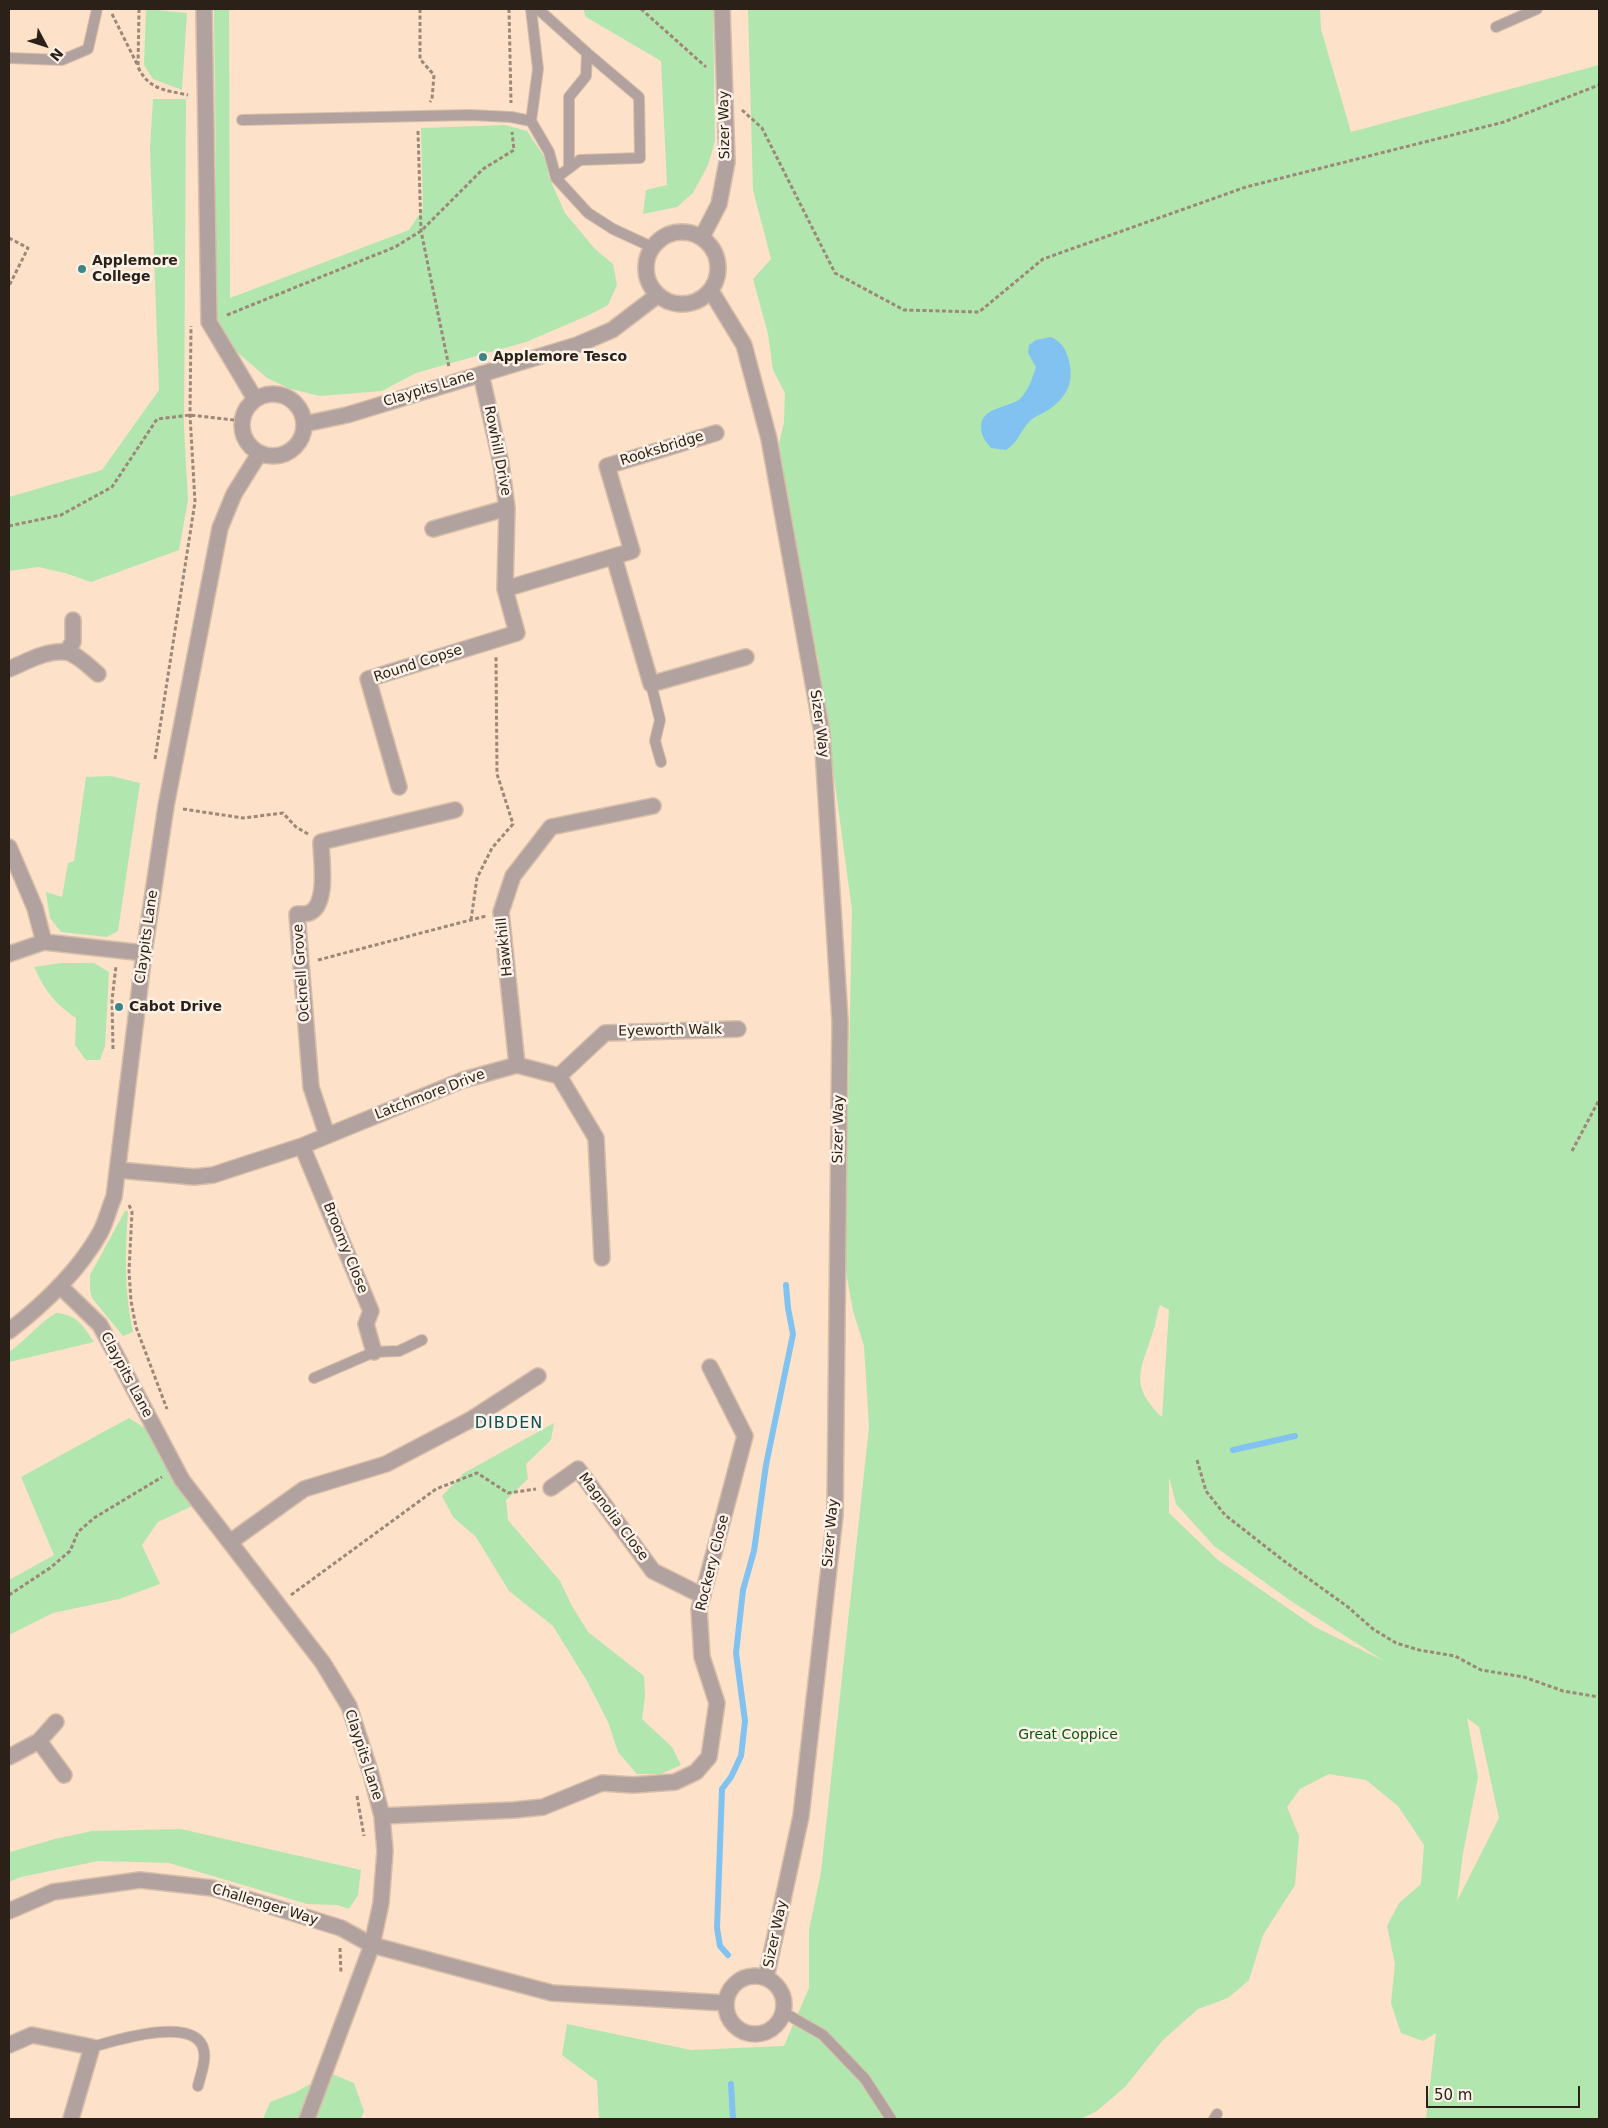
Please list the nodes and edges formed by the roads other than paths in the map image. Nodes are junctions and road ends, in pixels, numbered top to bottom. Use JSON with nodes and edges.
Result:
{"nodes":[{"id":1,"x":97,"y":9,"type":"edge"},
{"id":2,"x":204,"y":9,"type":"edge"},
{"id":3,"x":531,"y":9,"type":"edge"},
{"id":4,"x":538,"y":9,"type":"edge"},
{"id":5,"x":722,"y":9,"type":"edge"},
{"id":6,"x":1537,"y":9,"type":"edge"},
{"id":7,"x":1496,"y":27,"type":"dead end"},
{"id":8,"x":587,"y":54,"type":"junction"},
{"id":9,"x":9,"y":58,"type":"edge"},
{"id":10,"x":242,"y":120,"type":"dead end"},
{"id":11,"x":530,"y":121,"type":"junction"},
{"id":12,"x":569,"y":168,"type":"junction"},
{"id":13,"x":556,"y":178,"type":"junction"},
{"id":14,"x":702,"y":237,"type":"junction"},
{"id":15,"x":652,"y":247,"type":"junction"},
{"id":16,"x":711,"y":291,"type":"junction"},
{"id":17,"x":658,"y":296,"type":"junction"},
{"id":18,"x":481,"y":374,"type":"junction"},
{"id":19,"x":255,"y":400,"type":"junction"},
{"id":20,"x":304,"y":424,"type":"junction"},
{"id":21,"x":716,"y":433,"type":"dead end"},
{"id":22,"x":260,"y":454,"type":"junction"},
{"id":23,"x":507,"y":508,"type":"junction"},
{"id":24,"x":433,"y":529,"type":"dead end"},
{"id":25,"x":614,"y":557,"type":"junction"},
{"id":26,"x":505,"y":588,"type":"junction"},
{"id":27,"x":73,"y":620,"type":"dead end"},
{"id":28,"x":517,"y":633,"type":"joint"},
{"id":29,"x":66,"y":652,"type":"junction"},
{"id":30,"x":746,"y":656,"type":"dead end"},
{"id":31,"x":9,"y":669,"type":"edge"},
{"id":32,"x":98,"y":674,"type":"dead end"},
{"id":33,"x":651,"y":684,"type":"junction"},
{"id":34,"x":661,"y":762,"type":"dead end"},
{"id":35,"x":400,"y":787,"type":"dead end"},
{"id":36,"x":653,"y":806,"type":"dead end"},
{"id":37,"x":455,"y":810,"type":"dead end"},
{"id":38,"x":9,"y":847,"type":"edge"},
{"id":39,"x":44,"y":942,"type":"junction"},
{"id":40,"x":144,"y":953,"type":"junction"},
{"id":41,"x":9,"y":954,"type":"edge"},
{"id":42,"x":738,"y":1029,"type":"dead end"},
{"id":43,"x":517,"y":1065,"type":"junction"},
{"id":44,"x":559,"y":1076,"type":"junction"},
{"id":45,"x":327,"y":1135,"type":"junction"},
{"id":46,"x":302,"y":1146,"type":"junction"},
{"id":47,"x":118,"y":1170,"type":"junction"},
{"id":48,"x":602,"y":1258,"type":"dead end"},
{"id":49,"x":60,"y":1286,"type":"junction"},
{"id":50,"x":9,"y":1331,"type":"edge"},
{"id":51,"x":422,"y":1340,"type":"dead end"},
{"id":52,"x":374,"y":1352,"type":"junction"},
{"id":53,"x":710,"y":1367,"type":"dead end"},
{"id":54,"x":538,"y":1376,"type":"dead end"},
{"id":55,"x":314,"y":1378,"type":"dead end"},
{"id":56,"x":550,"y":1488,"type":"road end"},
{"id":57,"x":230,"y":1542,"type":"junction"},
{"id":58,"x":703,"y":1596,"type":"junction"},
{"id":59,"x":56,"y":1722,"type":"dead end"},
{"id":60,"x":39,"y":1741,"type":"junction"},
{"id":61,"x":9,"y":1758,"type":"edge"},
{"id":62,"x":64,"y":1775,"type":"dead end"},
{"id":63,"x":382,"y":1816,"type":"junction"},
{"id":64,"x":9,"y":1911,"type":"edge"},
{"id":65,"x":372,"y":1945,"type":"junction"},
{"id":66,"x":766,"y":1978,"type":"junction"},
{"id":67,"x":726,"y":2003,"type":"junction"},
{"id":68,"x":783,"y":2012,"type":"junction"},
{"id":69,"x":9,"y":2045,"type":"edge"},
{"id":70,"x":92,"y":2047,"type":"junction"},
{"id":71,"x":198,"y":2086,"type":"dead end"},
{"id":72,"x":71,"y":2119,"type":"edge"},
{"id":73,"x":308,"y":2119,"type":"edge"},
{"id":74,"x":891,"y":2119,"type":"edge"}],
"edges":[{"from":1,"to":9,"type":"lane"},
{"from":2,"to":19,"type":"street"},
{"from":3,"to":11,"type":"lane"},
{"from":4,"to":8,"type":"lane"},
{"from":5,"to":14,"type":"street","name":"Sizer Way"},
{"from":6,"to":7,"type":"lane"},
{"from":8,"to":12,"type":"lane"},
{"from":8,"to":12,"type":"lane"},
{"from":10,"to":11,"type":"lane"},
{"from":11,"to":13,"type":"lane"},
{"from":12,"to":13,"type":"lane"},
{"from":13,"to":15,"type":"lane"},
{"from":14,"to":15,"type":"street"},
{"from":14,"to":16,"type":"street"},
{"from":15,"to":17,"type":"street"},
{"from":16,"to":17,"type":"street"},
{"from":16,"to":66,"type":"street","name":"Sizer Way"},
{"from":17,"to":18,"type":"street","name":"Claypits Lane"},
{"from":18,"to":20,"type":"street","name":"Claypits Lane"},
{"from":18,"to":23,"type":"street","name":"Rowhill Drive"},
{"from":19,"to":20,"type":"street"},
{"from":19,"to":22,"type":"street"},
{"from":20,"to":22,"type":"street"},
{"from":21,"to":25,"type":"street","name":"Rooksbridge"},
{"from":22,"to":40,"type":"street","name":"Claypits Lane"},
{"from":23,"to":24,"type":"street"},
{"from":23,"to":26,"type":"street","name":"Rowhill Drive"},
{"from":25,"to":26,"type":"street"},
{"from":25,"to":33,"type":"street"},
{"from":26,"to":28,"type":"street","name":"Rowhill Drive"},
{"from":27,"to":29,"type":"street"},
{"from":28,"to":35,"type":"street","name":"Round Copse"},
{"from":29,"to":31,"type":"street"},
{"from":29,"to":32,"type":"street"},
{"from":30,"to":33,"type":"street"},
{"from":33,"to":34,"type":"lane"},
{"from":36,"to":43,"type":"street","name":"Hawkhill"},
{"from":37,"to":45,"type":"street","name":"Ocknell Grove"},
{"from":38,"to":39,"type":"street"},
{"from":39,"to":40,"type":"street"},
{"from":39,"to":41,"type":"street"},
{"from":40,"to":47,"type":"street","name":"Claypits Lane"},
{"from":42,"to":44,"type":"street","name":"Eyeworth Walk"},
{"from":43,"to":44,"type":"street"},
{"from":43,"to":45,"type":"street","name":"Latchmore Drive"},
{"from":44,"to":48,"type":"street"},
{"from":45,"to":46,"type":"street","name":"Latchmore Drive"},
{"from":46,"to":47,"type":"street","name":"Latchmore Drive"},
{"from":46,"to":52,"type":"street","name":"Broomy Close"},
{"from":47,"to":49,"type":"street","name":"Claypits Lane"},
{"from":49,"to":50,"type":"street"},
{"from":49,"to":57,"type":"street","name":"Claypits Lane"},
{"from":51,"to":52,"type":"lane"},
{"from":52,"to":55,"type":"lane"},
{"from":53,"to":58,"type":"street","name":"Rockery Close"},
{"from":54,"to":57,"type":"street"},
{"from":56,"to":58,"type":"street","name":"Magnolia Close"},
{"from":57,"to":63,"type":"street","name":"Claypits Lane"},
{"from":58,"to":63,"type":"street","name":"Rockery Close"},
{"from":59,"to":60,"type":"street"},
{"from":60,"to":61,"type":"street"},
{"from":60,"to":62,"type":"street"},
{"from":63,"to":65,"type":"street","name":"Claypits Lane"},
{"from":64,"to":65,"type":"street","name":"Challenger Way"},
{"from":65,"to":67,"type":"street"},
{"from":65,"to":73,"type":"street","name":"Claypits Lane"},
{"from":66,"to":67,"type":"street"},
{"from":66,"to":68,"type":"street"},
{"from":67,"to":68,"type":"street"},
{"from":68,"to":74,"type":"lane"},
{"from":69,"to":70,"type":"street"},
{"from":70,"to":71,"type":"lane"},
{"from":70,"to":72,"type":"street"}]}
